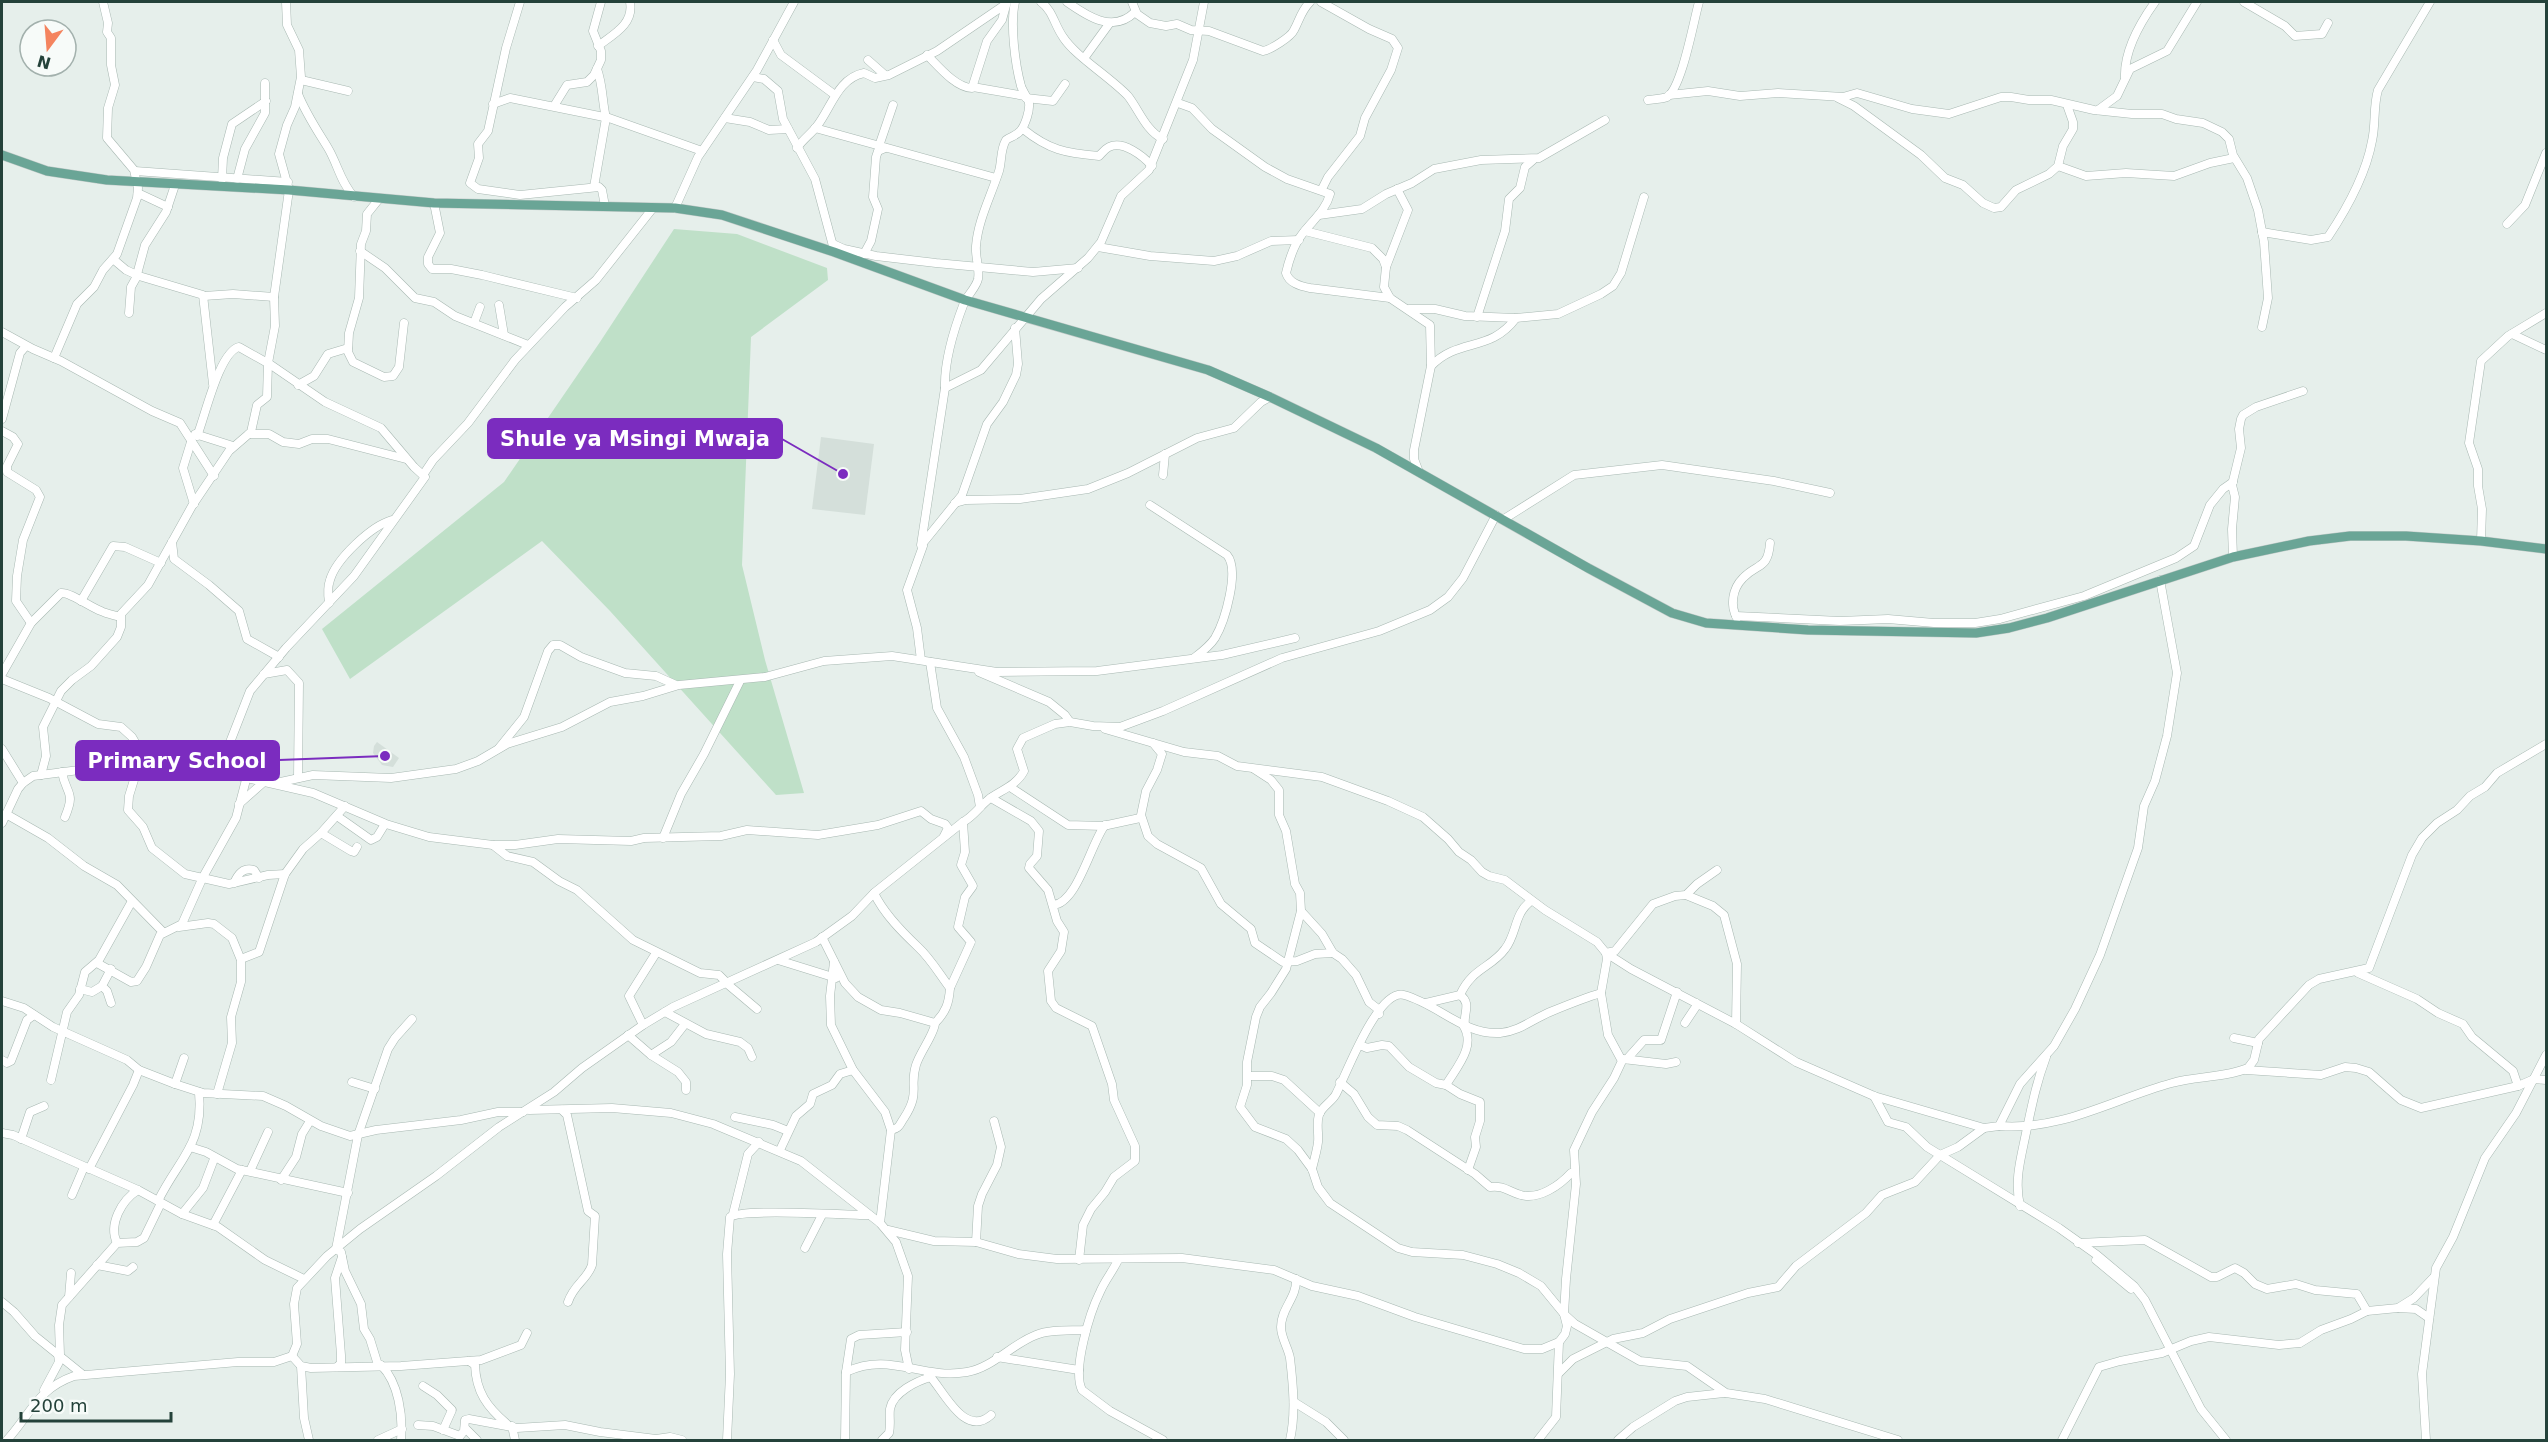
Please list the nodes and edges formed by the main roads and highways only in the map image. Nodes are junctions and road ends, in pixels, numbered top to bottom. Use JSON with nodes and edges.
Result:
{"nodes":[{"id":1,"x":2,"y":155,"type":"edge"},
{"id":2,"x":2547,"y":549,"type":"edge"}],
"edges":[{"from":1,"to":2,"type":"main road"}]}
